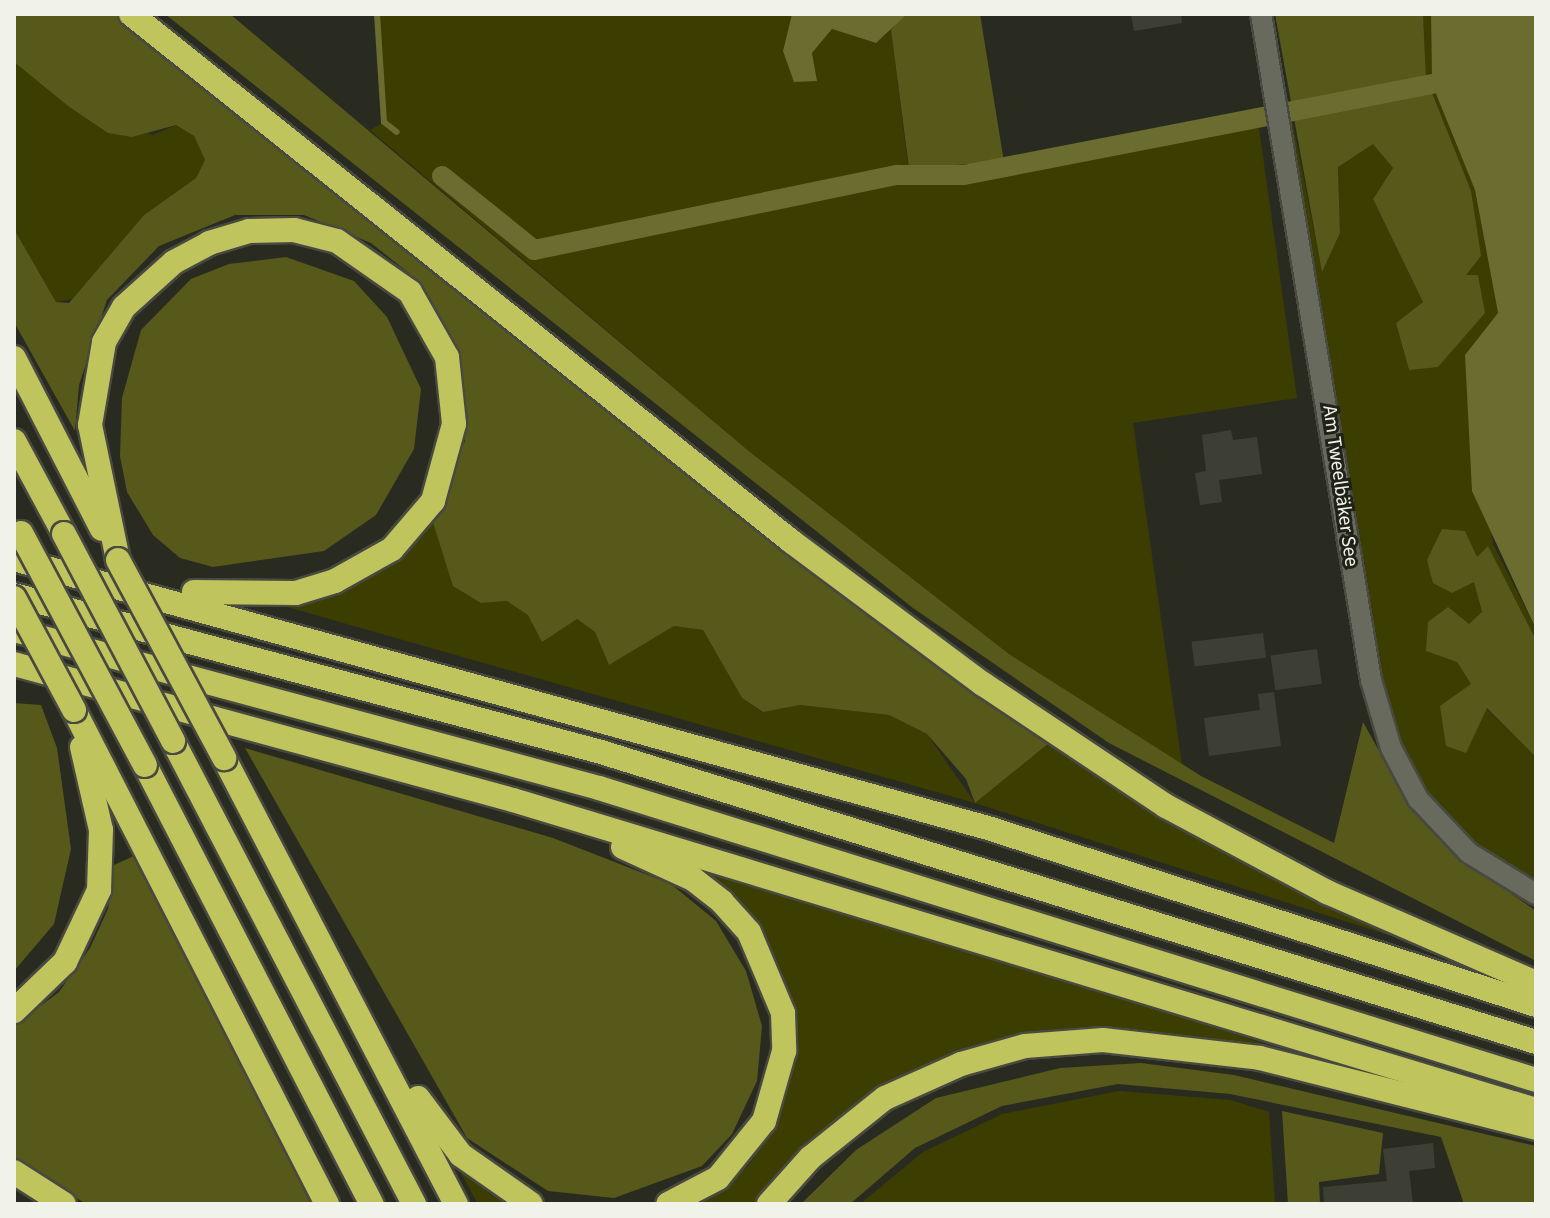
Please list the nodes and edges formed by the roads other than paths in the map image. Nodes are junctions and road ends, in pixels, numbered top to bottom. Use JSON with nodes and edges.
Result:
{"nodes":[{"id":1,"x":131,"y":14,"type":"edge"},
{"id":2,"x":1261,"y":14,"type":"edge"},
{"id":3,"x":14,"y":358,"type":"edge"},
{"id":4,"x":14,"y":441,"type":"edge"},
{"id":5,"x":17,"y":527,"type":"edge"},
{"id":6,"x":14,"y":559,"type":"edge"},
{"id":7,"x":118,"y":560,"type":"junction"},
{"id":8,"x":155,"y":595,"type":"junction"},
{"id":9,"x":14,"y":596,"type":"edge"},
{"id":10,"x":14,"y":630,"type":"edge"},
{"id":11,"x":14,"y":664,"type":"edge"},
{"id":12,"x":52,"y":673,"type":"junction"},
{"id":13,"x":14,"y":676,"type":"edge"},
{"id":14,"x":74,"y":710,"type":"junction"},
{"id":15,"x":513,"y":800,"type":"junction"},
{"id":16,"x":1536,"y":894,"type":"edge"},
{"id":17,"x":1536,"y":983,"type":"edge"},
{"id":18,"x":343,"y":984,"type":"junction"},
{"id":19,"x":1536,"y":1005,"type":"edge"},
{"id":20,"x":14,"y":1011,"type":"edge"},
{"id":21,"x":1536,"y":1042,"type":"edge"},
{"id":22,"x":1536,"y":1080,"type":"edge"},
{"id":23,"x":1536,"y":1110,"type":"edge"},
{"id":24,"x":1536,"y":1128,"type":"edge"},
{"id":25,"x":14,"y":1172,"type":"edge"},
{"id":26,"x":64,"y":1204,"type":"edge"},
{"id":27,"x":327,"y":1204,"type":"edge"},
{"id":28,"x":372,"y":1204,"type":"edge"},
{"id":29,"x":414,"y":1204,"type":"edge"},
{"id":30,"x":456,"y":1204,"type":"edge"},
{"id":31,"x":531,"y":1204,"type":"edge"},
{"id":32,"x":668,"y":1204,"type":"edge"},
{"id":33,"x":769,"y":1204,"type":"edge"}],
"edges":[{"from":1,"to":17,"type":"highway"},
{"from":2,"to":16,"type":"street","name":"Am Tweelbäker See"},
{"from":3,"to":7,"type":"highway"},
{"from":4,"to":29,"type":"highway","bridge":true},
{"from":5,"to":28,"type":"highway","bridge":true},
{"from":6,"to":8,"type":"highway"},
{"from":7,"to":8,"type":"highway"},
{"from":7,"to":18,"type":"highway","bridge":true},
{"from":8,"to":19,"type":"highway"},
{"from":9,"to":14,"type":"highway","bridge":true},
{"from":9,"to":21,"type":"highway"},
{"from":10,"to":22,"type":"highway"},
{"from":11,"to":12,"type":"highway"},
{"from":12,"to":13,"type":"highway"},
{"from":12,"to":15,"type":"highway"},
{"from":14,"to":20,"type":"highway"},
{"from":14,"to":27,"type":"highway"},
{"from":15,"to":23,"type":"highway"},
{"from":15,"to":32,"type":"highway"},
{"from":18,"to":30,"type":"highway"},
{"from":18,"to":31,"type":"highway"},
{"from":24,"to":33,"type":"highway"},
{"from":25,"to":26,"type":"highway"}]}
